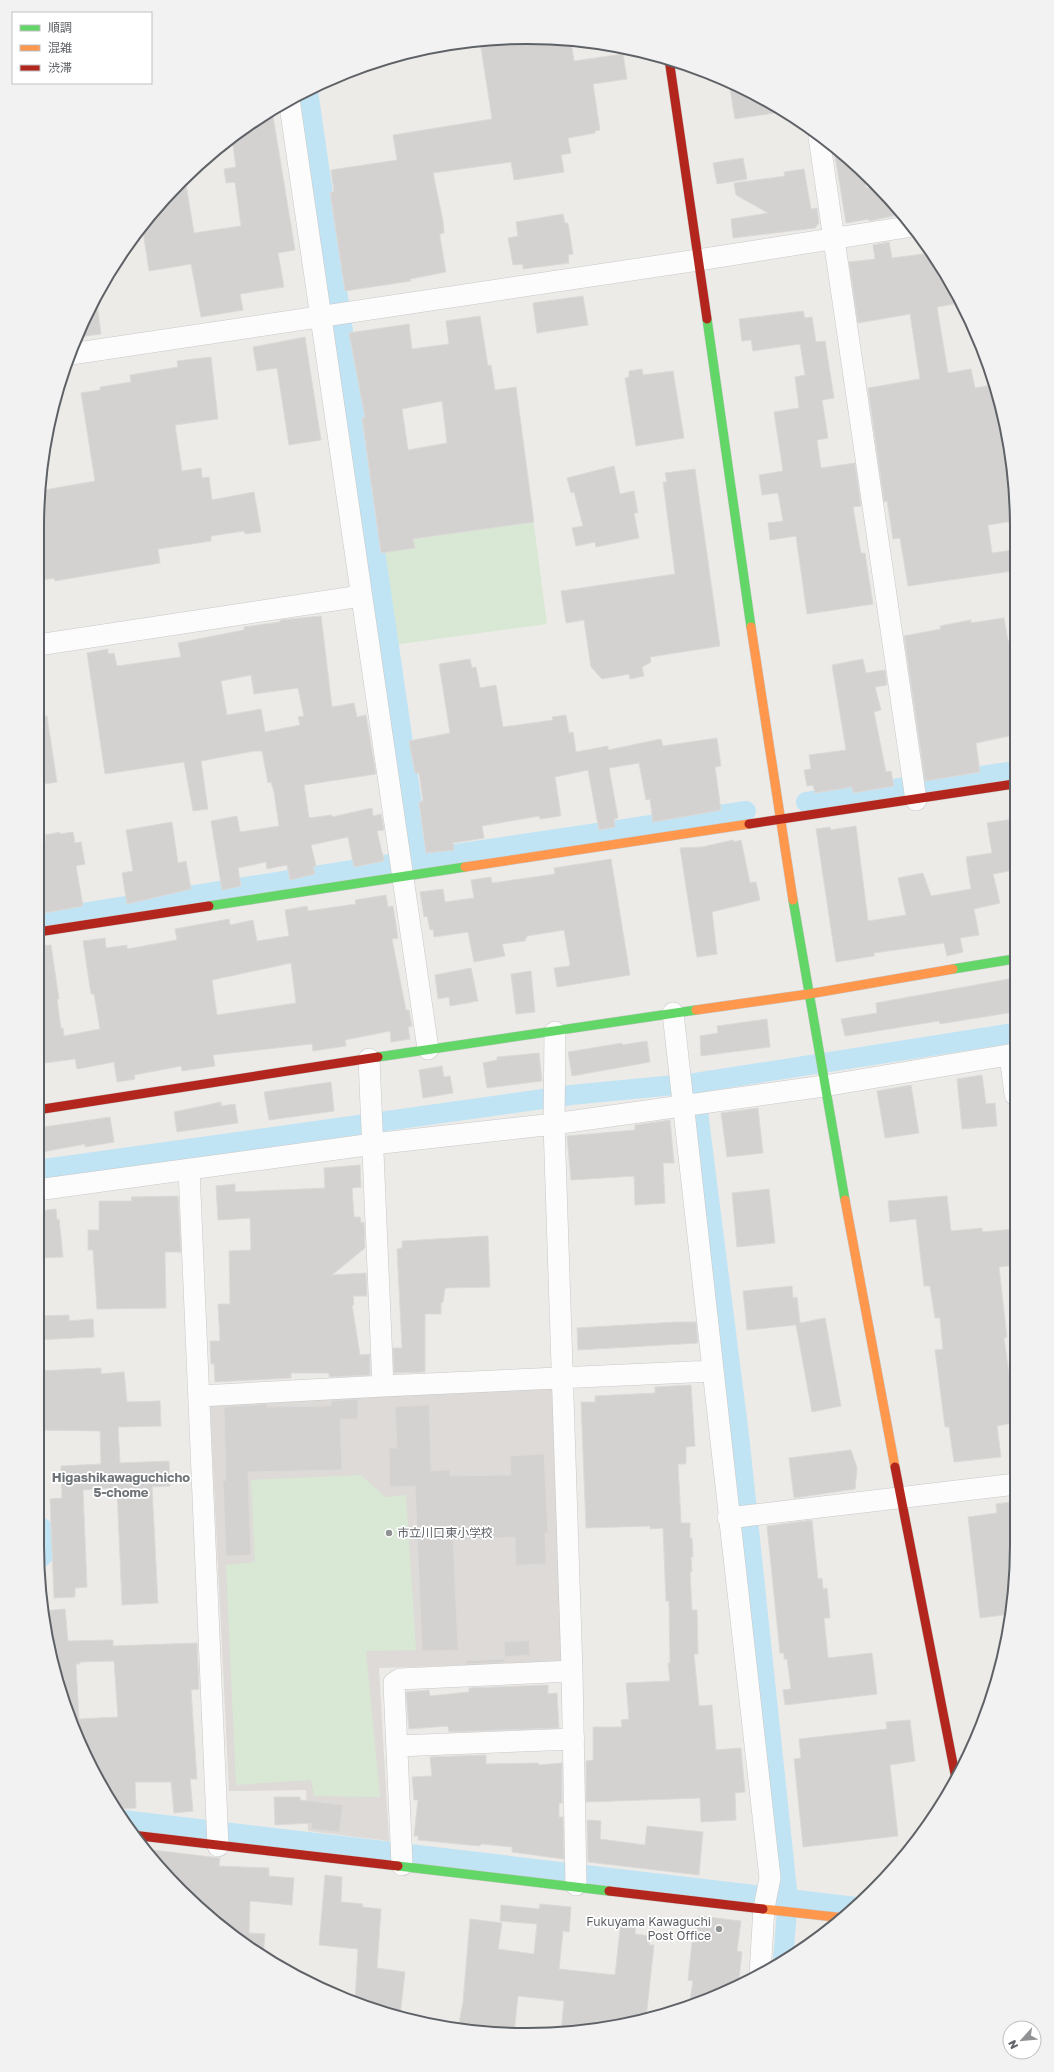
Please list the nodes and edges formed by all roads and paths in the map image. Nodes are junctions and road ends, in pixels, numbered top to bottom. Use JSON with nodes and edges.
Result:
{"nodes":[{"id":1,"x":669,"y":66,"type":"edge"},
{"id":2,"x":290,"y":107,"type":"edge"},
{"id":3,"x":819,"y":142,"type":"edge"},
{"id":4,"x":905,"y":227,"type":"edge"},
{"id":5,"x":834,"y":238,"type":"junction"},
{"id":6,"x":698,"y":260,"type":"junction"},
{"id":7,"x":320,"y":316,"type":"junction"},
{"id":8,"x":77,"y":353,"type":"edge"},
{"id":9,"x":362,"y":596,"type":"junction"},
{"id":10,"x":44,"y":644,"type":"edge"},
{"id":11,"x":1010,"y":785,"type":"edge"},
{"id":12,"x":916,"y":800,"type":"junction"},
{"id":13,"x":779,"y":820,"type":"junction"},
{"id":14,"x":404,"y":875,"type":"junction"},
{"id":15,"x":44,"y":931,"type":"edge"},
{"id":16,"x":1010,"y":960,"type":"edge"},
{"id":17,"x":809,"y":994,"type":"junction"},
{"id":18,"x":673,"y":1013,"type":"junction"},
{"id":19,"x":555,"y":1032,"type":"junction"},
{"id":20,"x":428,"y":1049,"type":"junction"},
{"id":21,"x":1010,"y":1055,"type":"edge"},
{"id":22,"x":369,"y":1059,"type":"junction"},
{"id":23,"x":824,"y":1082,"type":"junction"},
{"id":24,"x":690,"y":1103,"type":"junction"},
{"id":25,"x":44,"y":1109,"type":"edge"},
{"id":26,"x":554,"y":1124,"type":"junction"},
{"id":27,"x":373,"y":1144,"type":"junction"},
{"id":28,"x":190,"y":1169,"type":"junction"},
{"id":29,"x":44,"y":1189,"type":"edge"},
{"id":30,"x":713,"y":1370,"type":"junction"},
{"id":31,"x":563,"y":1378,"type":"junction"},
{"id":32,"x":383,"y":1386,"type":"junction"},
{"id":33,"x":200,"y":1396,"type":"junction"},
{"id":34,"x":1010,"y":1485,"type":"edge"},
{"id":35,"x":901,"y":1497,"type":"junction"},
{"id":36,"x":728,"y":1518,"type":"junction"},
{"id":37,"x":572,"y":1671,"type":"junction"},
{"id":38,"x":574,"y":1739,"type":"junction"},
{"id":39,"x":397,"y":1746,"type":"junction"},
{"id":40,"x":954,"y":1770,"type":"edge"},
{"id":41,"x":141,"y":1835,"type":"edge"},
{"id":42,"x":218,"y":1846,"type":"junction"},
{"id":43,"x":402,"y":1865,"type":"junction"},
{"id":44,"x":576,"y":1885,"type":"junction"},
{"id":45,"x":768,"y":1909,"type":"junction"},
{"id":46,"x":834,"y":1917,"type":"edge"},
{"id":47,"x":761,"y":1967,"type":"edge"}],
"edges":[{"from":1,"to":6,"type":"street"},
{"from":2,"to":7,"type":"street"},
{"from":3,"to":5,"type":"street"},
{"from":4,"to":5,"type":"street"},
{"from":5,"to":6,"type":"street"},
{"from":5,"to":12,"type":"street"},
{"from":6,"to":7,"type":"street"},
{"from":6,"to":13,"type":"street"},
{"from":7,"to":8,"type":"street"},
{"from":7,"to":9,"type":"street"},
{"from":9,"to":10,"type":"street"},
{"from":9,"to":14,"type":"street"},
{"from":11,"to":12,"type":"street"},
{"from":12,"to":13,"type":"street"},
{"from":13,"to":14,"type":"street"},
{"from":13,"to":17,"type":"street"},
{"from":14,"to":15,"type":"street"},
{"from":14,"to":20,"type":"street"},
{"from":16,"to":17,"type":"street"},
{"from":17,"to":18,"type":"street"},
{"from":17,"to":23,"type":"street"},
{"from":18,"to":19,"type":"street"},
{"from":18,"to":24,"type":"street"},
{"from":19,"to":20,"type":"street"},
{"from":19,"to":26,"type":"street"},
{"from":20,"to":22,"type":"street"},
{"from":21,"to":23,"type":"street"},
{"from":22,"to":25,"type":"street"},
{"from":22,"to":27,"type":"street"},
{"from":23,"to":24,"type":"street"},
{"from":23,"to":35,"type":"street"},
{"from":24,"to":26,"type":"street"},
{"from":24,"to":30,"type":"street"},
{"from":26,"to":27,"type":"street"},
{"from":26,"to":31,"type":"street"},
{"from":27,"to":28,"type":"street"},
{"from":27,"to":32,"type":"street"},
{"from":28,"to":29,"type":"street"},
{"from":28,"to":33,"type":"street"},
{"from":30,"to":31,"type":"street"},
{"from":30,"to":36,"type":"street"},
{"from":31,"to":32,"type":"street"},
{"from":31,"to":37,"type":"street"},
{"from":32,"to":33,"type":"street"},
{"from":33,"to":42,"type":"street"},
{"from":34,"to":35,"type":"street"},
{"from":35,"to":36,"type":"street"},
{"from":35,"to":40,"type":"street"},
{"from":36,"to":45,"type":"street"},
{"from":37,"to":38,"type":"street"},
{"from":37,"to":39,"type":"street"},
{"from":38,"to":39,"type":"street"},
{"from":38,"to":44,"type":"street"},
{"from":39,"to":43,"type":"street"},
{"from":41,"to":42,"type":"street"},
{"from":42,"to":43,"type":"street"},
{"from":43,"to":44,"type":"street"},
{"from":44,"to":45,"type":"street"},
{"from":45,"to":46,"type":"street"},
{"from":45,"to":47,"type":"street"}]}
